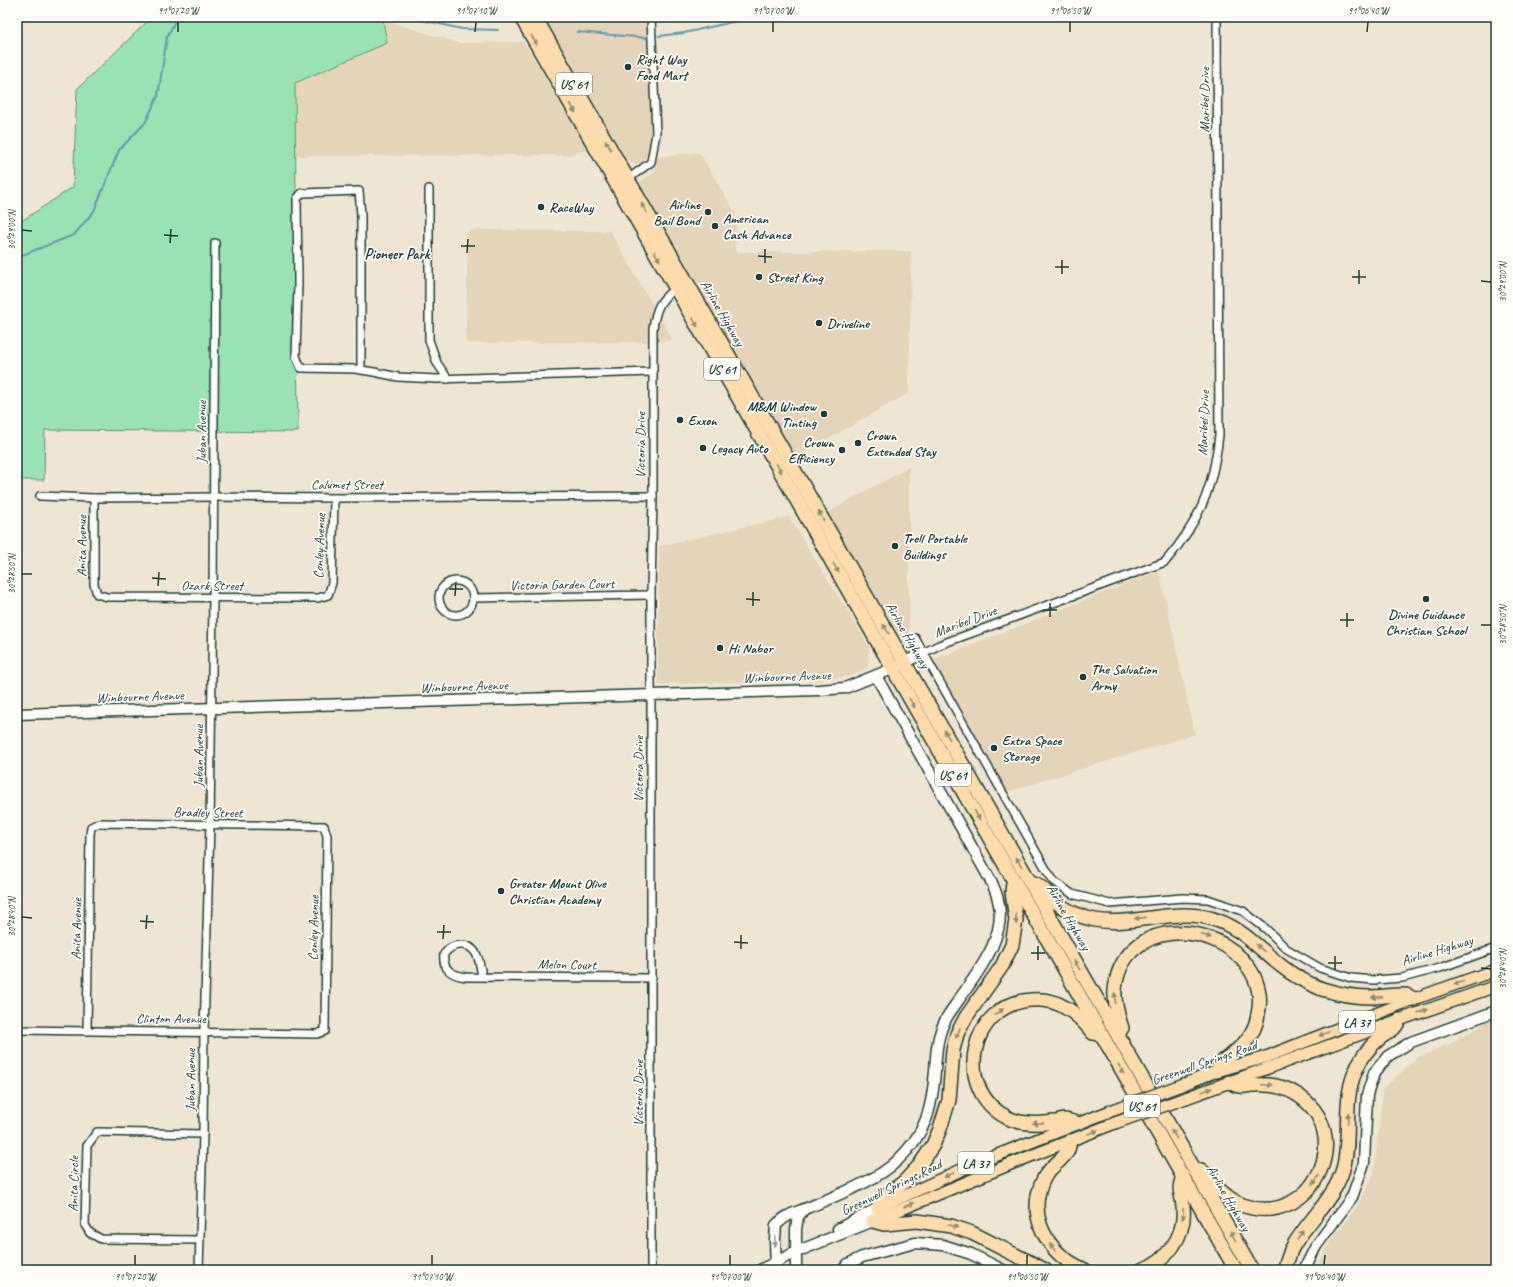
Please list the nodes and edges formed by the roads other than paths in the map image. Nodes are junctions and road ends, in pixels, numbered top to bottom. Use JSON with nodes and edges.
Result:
{"nodes":[{"id":1,"x":521,"y":17,"type":"edge"},
{"id":2,"x":535,"y":17,"type":"edge"},
{"id":3,"x":651,"y":17,"type":"edge"},
{"id":4,"x":1217,"y":17,"type":"edge"},
{"id":5,"x":553,"y":60,"type":"junction"},
{"id":6,"x":628,"y":179,"type":"junction"},
{"id":7,"x":615,"y":182,"type":"junction"},
{"id":8,"x":429,"y":190,"type":"dead end"},
{"id":9,"x":215,"y":243,"type":"dead end"},
{"id":10,"x":681,"y":285,"type":"junction"},
{"id":11,"x":361,"y":370,"type":"junction"},
{"id":12,"x":653,"y":372,"type":"junction"},
{"id":13,"x":448,"y":379,"type":"junction"},
{"id":14,"x":794,"y":483,"type":"junction"},
{"id":15,"x":40,"y":496,"type":"dead end"},
{"id":16,"x":653,"y":496,"type":"junction"},
{"id":17,"x":213,"y":497,"type":"junction"},
{"id":18,"x":94,"y":498,"type":"junction"},
{"id":19,"x":334,"y":498,"type":"junction"},
{"id":20,"x":97,"y":594,"type":"joint"},
{"id":21,"x":328,"y":595,"type":"joint"},
{"id":22,"x":651,"y":595,"type":"junction"},
{"id":23,"x":473,"y":598,"type":"junction"},
{"id":24,"x":213,"y":599,"type":"junction"},
{"id":25,"x":915,"y":638,"type":"dead end"},
{"id":26,"x":923,"y":653,"type":"junction"},
{"id":27,"x":906,"y":663,"type":"junction"},
{"id":28,"x":892,"y":669,"type":"junction"},
{"id":29,"x":876,"y":676,"type":"junction"},
{"id":30,"x":651,"y":695,"type":"junction"},
{"id":31,"x":211,"y":708,"type":"junction"},
{"id":32,"x":17,"y":714,"type":"edge"},
{"id":33,"x":210,"y":825,"type":"junction"},
{"id":34,"x":324,"y":826,"type":"joint"},
{"id":35,"x":91,"y":827,"type":"joint"},
{"id":36,"x":1014,"y":881,"type":"junction"},
{"id":37,"x":1030,"y":882,"type":"junction"},
{"id":38,"x":1496,"y":948,"type":"edge"},
{"id":39,"x":1496,"y":970,"type":"edge"},
{"id":40,"x":482,"y":977,"type":"junction"},
{"id":41,"x":652,"y":978,"type":"junction"},
{"id":42,"x":1496,"y":986,"type":"edge"},
{"id":43,"x":1414,"y":999,"type":"junction"},
{"id":44,"x":1496,"y":1011,"type":"edge"},
{"id":45,"x":1399,"y":1020,"type":"junction"},
{"id":46,"x":17,"y":1030,"type":"edge"},
{"id":47,"x":87,"y":1031,"type":"junction"},
{"id":48,"x":325,"y":1031,"type":"joint"},
{"id":49,"x":204,"y":1032,"type":"junction"},
{"id":50,"x":1102,"y":1035,"type":"junction"},
{"id":51,"x":1118,"y":1035,"type":"junction"},
{"id":52,"x":1217,"y":1071,"type":"junction"},
{"id":53,"x":1229,"y":1082,"type":"junction"},
{"id":54,"x":1076,"y":1124,"type":"junction"},
{"id":55,"x":203,"y":1134,"type":"junction"},
{"id":56,"x":1070,"y":1141,"type":"junction"},
{"id":57,"x":1194,"y":1168,"type":"junction"},
{"id":58,"x":1183,"y":1176,"type":"junction"},
{"id":59,"x":878,"y":1208,"type":"junction"},
{"id":60,"x":804,"y":1209,"type":"junction"},
{"id":61,"x":873,"y":1221,"type":"junction"},
{"id":62,"x":199,"y":1240,"type":"junction"},
{"id":63,"x":796,"y":1252,"type":"junction"},
{"id":64,"x":776,"y":1266,"type":"edge"},
{"id":65,"x":199,"y":1270,"type":"edge"},
{"id":66,"x":651,"y":1270,"type":"edge"},
{"id":67,"x":760,"y":1270,"type":"edge"},
{"id":68,"x":796,"y":1270,"type":"edge"},
{"id":69,"x":843,"y":1270,"type":"edge"},
{"id":70,"x":1003,"y":1270,"type":"edge"},
{"id":71,"x":1045,"y":1270,"type":"edge"},
{"id":72,"x":1085,"y":1270,"type":"edge"},
{"id":73,"x":1141,"y":1270,"type":"edge"},
{"id":74,"x":1236,"y":1270,"type":"edge"},
{"id":75,"x":1252,"y":1270,"type":"edge"},
{"id":76,"x":1284,"y":1270,"type":"edge"},
{"id":77,"x":1304,"y":1270,"type":"edge"}],
"edges":[{"from":1,"to":5,"type":"highway","name":"Airline Highway","number":"US 61","one_way":true},
{"from":2,"to":5,"type":"highway","name":"Airline Highway","number":"US 61"},
{"from":3,"to":6,"type":"street"},
{"from":4,"to":26,"type":"street","name":"Maribel Drive"},
{"from":6,"to":5,"type":"highway","name":"Airline Highway","number":"US 61","one_way":true},
{"from":5,"to":7,"type":"highway","name":"Airline Highway","number":"US 61","one_way":true},
{"from":6,"to":7,"type":"highway"},
{"from":10,"to":6,"type":"highway","name":"Airline Highway","number":"US 61","one_way":true},
{"from":7,"to":10,"type":"highway","name":"Airline Highway","number":"US 61","one_way":true},
{"from":8,"to":13,"type":"street"},
{"from":9,"to":17,"type":"street","name":"Juban Avenue"},
{"from":10,"to":12,"type":"street","name":"Victoria Drive"},
{"from":10,"to":14,"type":"highway","name":"Airline Highway","number":"US 61"},
{"from":11,"to":11,"type":"street"},
{"from":11,"to":13,"type":"street"},
{"from":12,"to":13,"type":"street"},
{"from":12,"to":16,"type":"street","name":"Victoria Drive"},
{"from":27,"to":14,"type":"highway","name":"Airline Highway","number":"US 61","one_way":true},
{"from":14,"to":28,"type":"highway","name":"Airline Highway","number":"US 61","one_way":true},
{"from":15,"to":18,"type":"street","name":"Calumet Street"},
{"from":16,"to":19,"type":"street","name":"Calumet Street"},
{"from":16,"to":22,"type":"street","name":"Victoria Drive"},
{"from":17,"to":18,"type":"street","name":"Calumet Street"},
{"from":17,"to":19,"type":"street","name":"Calumet Street"},
{"from":17,"to":24,"type":"street","name":"Juban Avenue"},
{"from":18,"to":20,"type":"street","name":"Anita Avenue"},
{"from":19,"to":21,"type":"street","name":"Conley Avenue"},
{"from":20,"to":24,"type":"street","name":"Ozark Street"},
{"from":21,"to":24,"type":"street","name":"Ozark Street"},
{"from":22,"to":23,"type":"street","name":"Victoria Garden Court"},
{"from":22,"to":30,"type":"street","name":"Victoria Drive"},
{"from":23,"to":23,"type":"street"},
{"from":24,"to":31,"type":"street","name":"Juban Avenue"},
{"from":25,"to":26,"type":"street","name":"Airline Highway"},
{"from":26,"to":27,"type":"street","name":"Maribel Drive"},
{"from":26,"to":38,"type":"street","name":"Airline Highway"},
{"from":27,"to":28,"type":"street","name":"Winbourne Avenue"},
{"from":37,"to":27,"type":"highway","name":"Airline Highway","number":"US 61","one_way":true},
{"from":28,"to":29,"type":"street","name":"Winbourne Avenue"},
{"from":28,"to":36,"type":"highway","name":"Airline Highway","number":"US 61","one_way":true},
{"from":29,"to":30,"type":"street","name":"Winbourne Avenue"},
{"from":29,"to":60,"type":"street"},
{"from":30,"to":31,"type":"street","name":"Winbourne Avenue"},
{"from":30,"to":41,"type":"street","name":"Victoria Drive"},
{"from":31,"to":32,"type":"street","name":"Winbourne Avenue"},
{"from":31,"to":33,"type":"street","name":"Juban Avenue"},
{"from":33,"to":34,"type":"street","name":"Bradley Street"},
{"from":33,"to":35,"type":"street","name":"Bradley Street"},
{"from":33,"to":49,"type":"street","name":"Juban Avenue"},
{"from":34,"to":48,"type":"street","name":"Conley Avenue"},
{"from":35,"to":47,"type":"street","name":"Anita Avenue"},
{"from":36,"to":50,"type":"highway","name":"Airline Highway","number":"US 61"},
{"from":36,"to":59,"type":"highway","one_way":true},
{"from":43,"to":37,"type":"highway","one_way":true},
{"from":51,"to":37,"type":"highway","name":"Airline Highway","number":"US 61","one_way":true},
{"from":39,"to":43,"type":"main road","name":"Greenwell Springs Road","number":"LA 37","one_way":true},
{"from":40,"to":40,"type":"street","name":"Melon Court"},
{"from":40,"to":41,"type":"street","name":"Melon Court"},
{"from":41,"to":66,"type":"street","name":"Victoria Drive"},
{"from":45,"to":42,"type":"main road","name":"Greenwell Springs Road","number":"LA 37","one_way":true},
{"from":43,"to":52,"type":"main road","name":"Greenwell Springs Road","number":"LA 37","one_way":true},
{"from":44,"to":77,"type":"street"},
{"from":45,"to":53,"type":"main road","name":"Greenwell Springs Road","number":"LA 37"},
{"from":76,"to":45,"type":"highway","one_way":true},
{"from":46,"to":47,"type":"street","name":"Clinton Avenue"},
{"from":47,"to":49,"type":"street","name":"Clinton Avenue"},
{"from":48,"to":49,"type":"street","name":"Clinton Avenue"},
{"from":49,"to":55,"type":"street","name":"Juban Avenue"},
{"from":54,"to":50,"type":"highway","one_way":true},
{"from":50,"to":58,"type":"highway","name":"Airline Highway","number":"US 61","one_way":true},
{"from":51,"to":52,"type":"highway","one_way":true},
{"from":57,"to":51,"type":"highway","name":"Airline Highway","number":"US 61","one_way":true},
{"from":52,"to":54,"type":"main road","name":"Greenwell Springs Road","number":"LA 37","bridge":true},
{"from":56,"to":53,"type":"main road","name":"Greenwell Springs Road","number":"LA 37","one_way":true,"bridge":true},
{"from":53,"to":57,"type":"highway","one_way":true},
{"from":54,"to":59,"type":"main road","name":"Greenwell Springs Road","number":"LA 37","one_way":true},
{"from":55,"to":62,"type":"street","name":"Juban Avenue"},
{"from":55,"to":62,"type":"street","name":"Anita Circle"},
{"from":61,"to":56,"type":"main road","name":"Greenwell Springs Road","number":"LA 37","one_way":true},
{"from":72,"to":56,"type":"highway","one_way":true},
{"from":75,"to":57,"type":"highway","name":"Airline Highway","number":"US 61","one_way":true},
{"from":58,"to":73,"type":"highway","one_way":true},
{"from":58,"to":74,"type":"highway","name":"Airline Highway","number":"US 61"},
{"from":59,"to":63,"type":"street","name":"Greenwell Springs Road","number":"LA 37"},
{"from":60,"to":63,"type":"street"},
{"from":60,"to":64,"type":"street","one_way":true},
{"from":61,"to":63,"type":"street","name":"Greenwell Springs Road","number":"LA 37"},
{"from":61,"to":71,"type":"highway","one_way":true},
{"from":62,"to":65,"type":"street","name":"Juban Avenue"},
{"from":63,"to":64,"type":"street","name":"Greenwell Springs Road","number":"LA 37"},
{"from":63,"to":68,"type":"street"},
{"from":64,"to":67,"type":"street","name":"Greenwell Springs Road"},
{"from":69,"to":70,"type":"street"}]}
